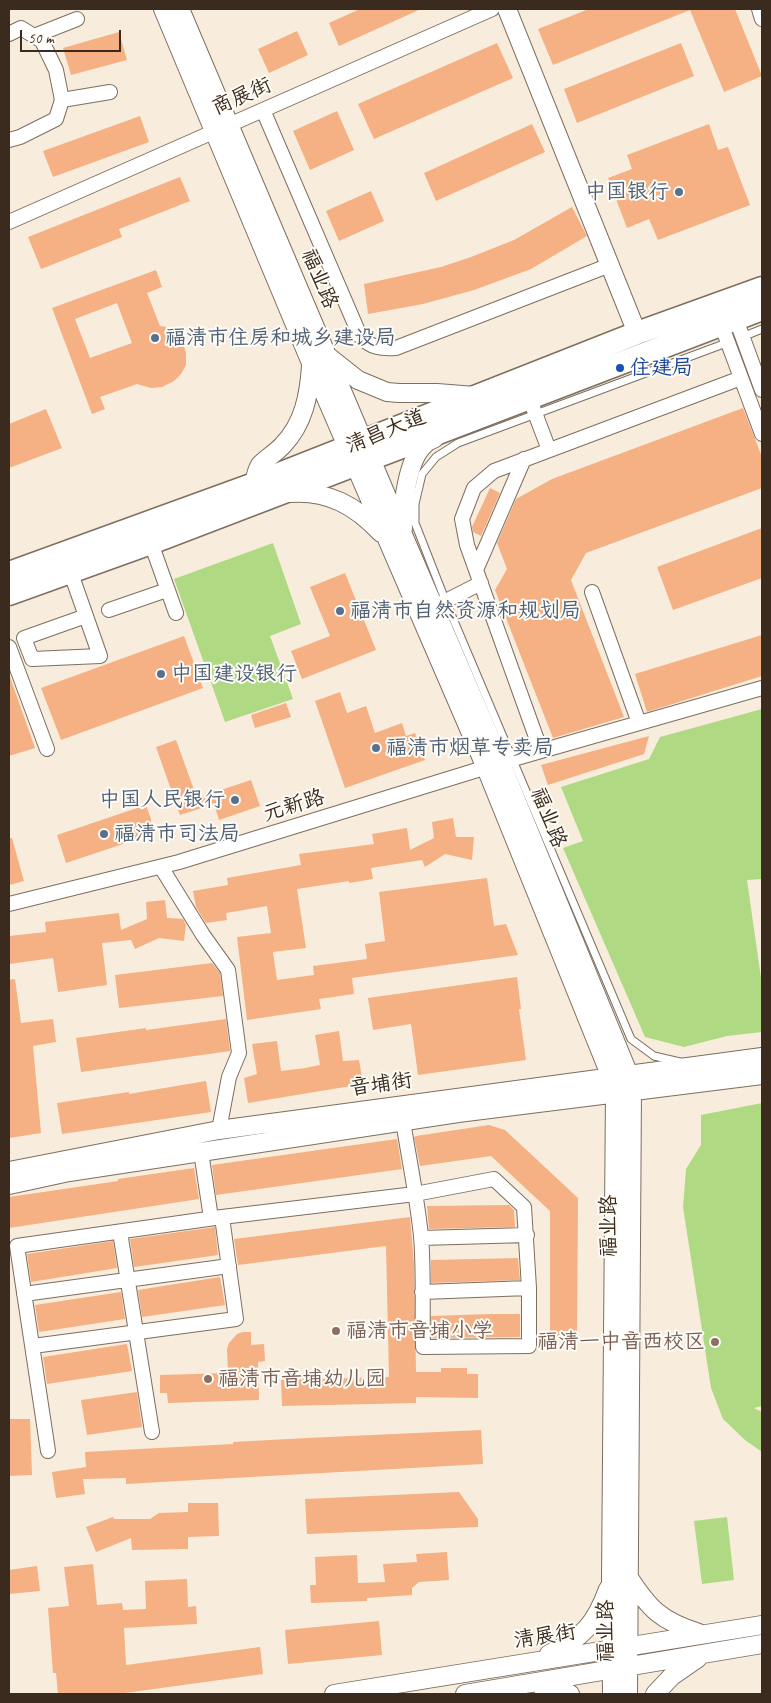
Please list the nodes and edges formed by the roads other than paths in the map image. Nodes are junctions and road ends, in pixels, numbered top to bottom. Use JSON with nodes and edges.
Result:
{"nodes":[{"id":1,"x":162,"y":9,"type":"edge"},
{"id":2,"x":180,"y":9,"type":"edge"},
{"id":3,"x":492,"y":9,"type":"edge"},
{"id":4,"x":507,"y":9,"type":"edge"},
{"id":5,"x":759,"y":9,"type":"edge"},
{"id":6,"x":762,"y":18,"type":"edge"},
{"id":7,"x":77,"y":19,"type":"dead end"},
{"id":8,"x":9,"y":34,"type":"edge"},
{"id":9,"x":34,"y":36,"type":"junction"},
{"id":10,"x":110,"y":92,"type":"dead end"},
{"id":11,"x":62,"y":100,"type":"junction"},
{"id":12,"x":263,"y":110,"type":"junction"},
{"id":13,"x":222,"y":128,"type":"junction"},
{"id":14,"x":9,"y":140,"type":"edge"},
{"id":15,"x":9,"y":222,"type":"edge"},
{"id":16,"x":610,"y":265,"type":"junction"},
{"id":17,"x":762,"y":288,"type":"edge"},
{"id":18,"x":762,"y":309,"type":"edge"},
{"id":19,"x":762,"y":329,"type":"edge"},
{"id":20,"x":637,"y":333,"type":"junction"},
{"id":21,"x":733,"y":333,"type":"junction"},
{"id":22,"x":319,"y":358,"type":"junction"},
{"id":23,"x":741,"y":378,"type":"junction"},
{"id":24,"x":762,"y":390,"type":"edge"},
{"id":25,"x":475,"y":396,"type":"junction"},
{"id":26,"x":532,"y":406,"type":"junction"},
{"id":27,"x":452,"y":427,"type":"junction"},
{"id":28,"x":762,"y":434,"type":"edge"},
{"id":29,"x":549,"y":450,"type":"junction"},
{"id":30,"x":359,"y":452,"type":"junction"},
{"id":31,"x":524,"y":459,"type":"junction"},
{"id":32,"x":254,"y":484,"type":"junction"},
{"id":33,"x":277,"y":494,"type":"junction"},
{"id":34,"x":397,"y":540,"type":"junction"},
{"id":35,"x":151,"y":543,"type":"junction"},
{"id":36,"x":9,"y":573,"type":"edge"},
{"id":37,"x":479,"y":576,"type":"junction"},
{"id":38,"x":74,"y":582,"type":"dead end"},
{"id":39,"x":167,"y":590,"type":"junction"},
{"id":40,"x":592,"y":592,"type":"dead end"},
{"id":41,"x":9,"y":594,"type":"edge"},
{"id":42,"x":440,"y":604,"type":"junction"},
{"id":43,"x":109,"y":610,"type":"dead end"},
{"id":44,"x":176,"y":612,"type":"dead end"},
{"id":45,"x":86,"y":616,"type":"junction"},
{"id":46,"x":9,"y":648,"type":"edge"},
{"id":47,"x":762,"y":688,"type":"edge"},
{"id":48,"x":639,"y":723,"type":"junction"},
{"id":49,"x":47,"y":749,"type":"dead end"},
{"id":50,"x":542,"y":751,"type":"junction"},
{"id":51,"x":500,"y":763,"type":"junction"},
{"id":52,"x":161,"y":867,"type":"junction"},
{"id":53,"x":9,"y":904,"type":"edge"},
{"id":54,"x":762,"y":1051,"type":"edge"},
{"id":55,"x":762,"y":1058,"type":"edge"},
{"id":56,"x":762,"y":1074,"type":"edge"},
{"id":57,"x":631,"y":1083,"type":"junction"},
{"id":58,"x":613,"y":1085,"type":"junction"},
{"id":59,"x":403,"y":1122,"type":"junction"},
{"id":60,"x":219,"y":1130,"type":"junction"},
{"id":61,"x":200,"y":1152,"type":"junction"},
{"id":62,"x":9,"y":1171,"type":"edge"},
{"id":63,"x":9,"y":1185,"type":"edge"},
{"id":64,"x":415,"y":1194,"type":"junction"},
{"id":65,"x":216,"y":1218,"type":"junction"},
{"id":66,"x":120,"y":1232,"type":"junction"},
{"id":67,"x":527,"y":1235,"type":"junction"},
{"id":68,"x":421,"y":1238,"type":"junction"},
{"id":69,"x":229,"y":1266,"type":"junction"},
{"id":70,"x":128,"y":1280,"type":"junction"},
{"id":71,"x":529,"y":1288,"type":"junction"},
{"id":72,"x":422,"y":1292,"type":"junction"},
{"id":73,"x":24,"y":1294,"type":"junction"},
{"id":74,"x":136,"y":1332,"type":"junction"},
{"id":75,"x":33,"y":1346,"type":"junction"},
{"id":76,"x":152,"y":1432,"type":"dead end"},
{"id":77,"x":48,"y":1451,"type":"dead end"},
{"id":78,"x":620,"y":1577,"type":"junction"},
{"id":79,"x":762,"y":1625,"type":"edge"},
{"id":80,"x":702,"y":1634,"type":"junction"},
{"id":81,"x":762,"y":1644,"type":"edge"},
{"id":82,"x":620,"y":1647,"type":"junction"},
{"id":83,"x":704,"y":1653,"type":"junction"},
{"id":84,"x":531,"y":1662,"type":"junction"},
{"id":85,"x":620,"y":1669,"type":"junction"},
{"id":86,"x":528,"y":1684,"type":"junction"},
{"id":87,"x":334,"y":1694,"type":"edge"},
{"id":88,"x":465,"y":1694,"type":"edge"},
{"id":89,"x":570,"y":1694,"type":"edge"},
{"id":90,"x":612,"y":1694,"type":"edge"},
{"id":91,"x":628,"y":1694,"type":"edge"},
{"id":92,"x":654,"y":1694,"type":"edge"}],
"edges":[{"from":1,"to":13,"type":"street","name":"福业路"},
{"from":2,"to":13,"type":"street","name":"福业路"},
{"from":3,"to":12,"type":"street","name":"商展街"},
{"from":4,"to":16,"type":"street"},
{"from":5,"to":6,"type":"street"},
{"from":7,"to":9,"type":"street"},
{"from":8,"to":9,"type":"street"},
{"from":9,"to":11,"type":"street"},
{"from":10,"to":11,"type":"street"},
{"from":11,"to":14,"type":"street"},
{"from":12,"to":13,"type":"street","name":"商展街"},
{"from":12,"to":16,"type":"street"},
{"from":13,"to":15,"type":"street","name":"商展街"},
{"from":13,"to":22,"type":"street","name":"福业路"},
{"from":16,"to":20,"type":"street"},
{"from":17,"to":20,"type":"main road","name":"清昌大道"},
{"from":18,"to":21,"type":"main road","name":"清昌大道"},
{"from":19,"to":21,"type":"lane"},
{"from":20,"to":25,"type":"main road","name":"清昌大道"},
{"from":21,"to":23,"type":"street"},
{"from":21,"to":24,"type":"street"},
{"from":21,"to":26,"type":"main road","name":"清昌大道"},
{"from":22,"to":25,"type":"street"},
{"from":22,"to":30,"type":"street","name":"福业路"},
{"from":22,"to":32,"type":"street"},
{"from":23,"to":28,"type":"street"},
{"from":23,"to":29,"type":"street"},
{"from":25,"to":30,"type":"main road","name":"清昌大道"},
{"from":26,"to":27,"type":"main road","name":"清昌大道"},
{"from":26,"to":29,"type":"street"},
{"from":26,"to":42,"type":"lane"},
{"from":27,"to":30,"type":"main road","name":"清昌大道"},
{"from":27,"to":34,"type":"street"},
{"from":29,"to":31,"type":"street"},
{"from":30,"to":32,"type":"main road","name":"清昌大道"},
{"from":30,"to":33,"type":"main road","name":"清昌大道"},
{"from":30,"to":34,"type":"street","name":"福业路"},
{"from":31,"to":37,"type":"street"},
{"from":31,"to":37,"type":"street"},
{"from":32,"to":36,"type":"main road","name":"清昌大道"},
{"from":33,"to":34,"type":"street"},
{"from":33,"to":35,"type":"main road","name":"清昌大道"},
{"from":34,"to":42,"type":"street","name":"福业路"},
{"from":34,"to":51,"type":"street","name":"福业路"},
{"from":35,"to":39,"type":"street"},
{"from":35,"to":41,"type":"main road","name":"清昌大道"},
{"from":37,"to":42,"type":"street"},
{"from":37,"to":50,"type":"street"},
{"from":38,"to":45,"type":"street"},
{"from":39,"to":43,"type":"street"},
{"from":39,"to":44,"type":"street"},
{"from":40,"to":48,"type":"street"},
{"from":42,"to":51,"type":"street","name":"福业路"},
{"from":45,"to":45,"type":"street"},
{"from":46,"to":49,"type":"street"},
{"from":47,"to":48,"type":"street","name":"元新路"},
{"from":48,"to":50,"type":"street","name":"元新路"},
{"from":50,"to":51,"type":"street","name":"元新路"},
{"from":51,"to":52,"type":"street","name":"元新路"},
{"from":51,"to":54,"type":"lane"},
{"from":51,"to":57,"type":"street","name":"福业路"},
{"from":51,"to":58,"type":"street","name":"福业路"},
{"from":52,"to":53,"type":"street","name":"元新路"},
{"from":52,"to":60,"type":"street"},
{"from":55,"to":57,"type":"street","name":"音埔街"},
{"from":56,"to":57,"type":"street","name":"音埔街"},
{"from":57,"to":58,"type":"street","name":"音埔街"},
{"from":57,"to":78,"type":"street","name":"福业路"},
{"from":58,"to":59,"type":"street","name":"音埔街"},
{"from":58,"to":60,"type":"street","name":"音埔街"},
{"from":58,"to":78,"type":"street","name":"福业路"},
{"from":59,"to":61,"type":"street","name":"音埔街"},
{"from":59,"to":64,"type":"street"},
{"from":60,"to":62,"type":"street","name":"音埔街"},
{"from":61,"to":63,"type":"street","name":"音埔街"},
{"from":61,"to":65,"type":"street"},
{"from":64,"to":65,"type":"street"},
{"from":64,"to":67,"type":"street"},
{"from":64,"to":68,"type":"street"},
{"from":65,"to":66,"type":"street"},
{"from":65,"to":69,"type":"street"},
{"from":66,"to":70,"type":"street"},
{"from":66,"to":73,"type":"street"},
{"from":67,"to":68,"type":"street"},
{"from":67,"to":71,"type":"street"},
{"from":68,"to":72,"type":"street"},
{"from":69,"to":70,"type":"street"},
{"from":69,"to":74,"type":"street"},
{"from":70,"to":73,"type":"street"},
{"from":70,"to":74,"type":"street"},
{"from":71,"to":72,"type":"street"},
{"from":71,"to":72,"type":"street"},
{"from":73,"to":75,"type":"street"},
{"from":74,"to":75,"type":"street"},
{"from":74,"to":76,"type":"street"},
{"from":75,"to":77,"type":"street"},
{"from":78,"to":80,"type":"street"},
{"from":78,"to":82,"type":"street","name":"福业路"},
{"from":78,"to":84,"type":"street"},
{"from":79,"to":80,"type":"street","name":"清展街"},
{"from":80,"to":82,"type":"street","name":"清展街"},
{"from":81,"to":83,"type":"street","name":"清展街"},
{"from":82,"to":84,"type":"street","name":"清展街"},
{"from":82,"to":85,"type":"street","name":"福业路"},
{"from":83,"to":85,"type":"street","name":"清展街"},
{"from":83,"to":92,"type":"street"},
{"from":84,"to":87,"type":"street","name":"清展街"},
{"from":85,"to":86,"type":"street","name":"清展街"},
{"from":85,"to":90,"type":"street","name":"福业路"},
{"from":85,"to":91,"type":"street","name":"福业路"},
{"from":86,"to":88,"type":"street","name":"清展街"},
{"from":86,"to":89,"type":"street"}]}
